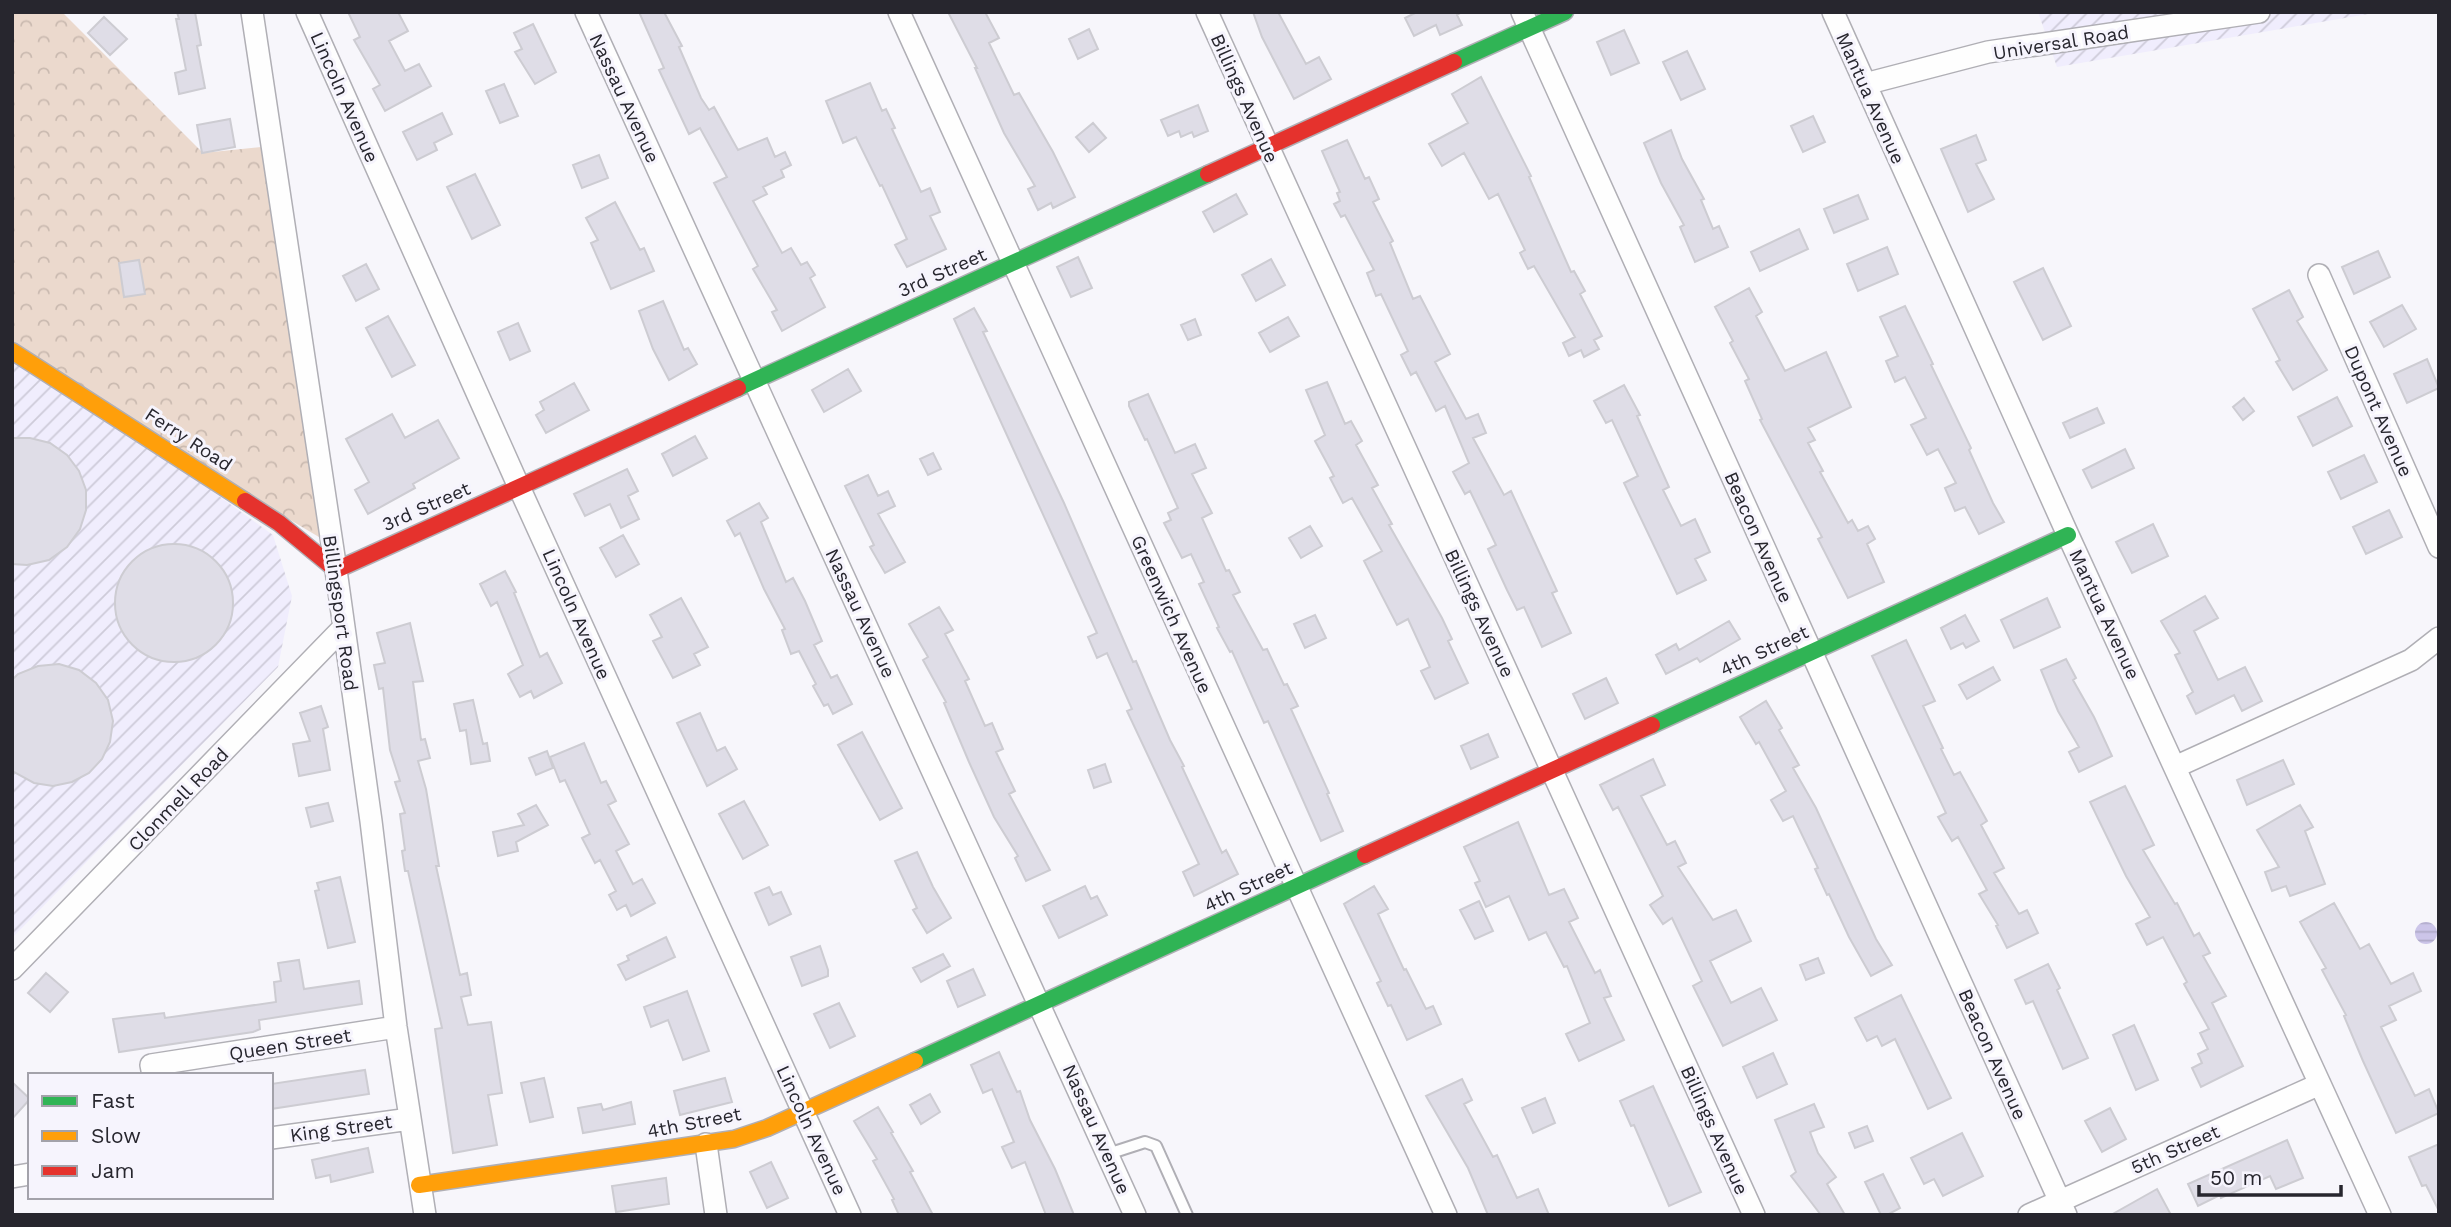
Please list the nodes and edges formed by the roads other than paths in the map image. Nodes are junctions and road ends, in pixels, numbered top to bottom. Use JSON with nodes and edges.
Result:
{"nodes":[{"id":1,"x":252,"y":12,"type":"edge"},
{"id":2,"x":307,"y":12,"type":"edge"},
{"id":3,"x":586,"y":12,"type":"edge"},
{"id":4,"x":899,"y":12,"type":"edge"},
{"id":5,"x":1207,"y":12,"type":"edge"},
{"id":6,"x":1565,"y":12,"type":"edge"},
{"id":7,"x":1833,"y":12,"type":"edge"},
{"id":8,"x":2259,"y":12,"type":"edge"},
{"id":9,"x":1526,"y":20,"type":"edge"},
{"id":10,"x":1866,"y":84,"type":"junction"},
{"id":11,"x":1268,"y":147,"type":"junction"},
{"id":12,"x":1013,"y":263,"type":"junction"},
{"id":13,"x":2319,"y":275,"type":"dead end"},
{"id":14,"x":12,"y":351,"type":"edge"},
{"id":15,"x":754,"y":380,"type":"junction"},
{"id":16,"x":519,"y":487,"type":"junction"},
{"id":17,"x":2068,"y":535,"type":"junction"},
{"id":18,"x":2439,"y":547,"type":"edge"},
{"id":19,"x":336,"y":570,"type":"junction"},
{"id":20,"x":343,"y":628,"type":"junction"},
{"id":21,"x":2439,"y":638,"type":"edge"},
{"id":22,"x":1811,"y":652,"type":"junction"},
{"id":23,"x":2175,"y":767,"type":"junction"},
{"id":24,"x":1552,"y":770,"type":"junction"},
{"id":25,"x":1297,"y":887,"type":"junction"},
{"id":26,"x":12,"y":969,"type":"edge"},
{"id":27,"x":1040,"y":1005,"type":"junction"},
{"id":28,"x":396,"y":1027,"type":"junction"},
{"id":29,"x":153,"y":1073,"type":"edge"},
{"id":30,"x":2320,"y":1084,"type":"junction"},
{"id":31,"x":803,"y":1113,"type":"junction"},
{"id":32,"x":410,"y":1119,"type":"junction"},
{"id":33,"x":273,"y":1138,"type":"edge"},
{"id":34,"x":706,"y":1144,"type":"junction"},
{"id":35,"x":1108,"y":1154,"type":"junction"},
{"id":36,"x":419,"y":1185,"type":"junction"},
{"id":37,"x":2063,"y":1208,"type":"edge"},
{"id":38,"x":425,"y":1215,"type":"edge"},
{"id":39,"x":716,"y":1215,"type":"edge"},
{"id":40,"x":850,"y":1215,"type":"edge"},
{"id":41,"x":1135,"y":1215,"type":"edge"},
{"id":42,"x":1187,"y":1215,"type":"edge"},
{"id":43,"x":1446,"y":1215,"type":"edge"},
{"id":44,"x":1754,"y":1215,"type":"edge"},
{"id":45,"x":2029,"y":1215,"type":"edge"},
{"id":46,"x":2380,"y":1215,"type":"edge"}],
"edges":[{"from":1,"to":19,"type":"street","name":"Billingsport Road"},
{"from":2,"to":16,"type":"street","name":"Lincoln Avenue"},
{"from":3,"to":15,"type":"street","name":"Nassau Avenue"},
{"from":4,"to":12,"type":"street","name":"Greenwich Avenue"},
{"from":5,"to":11,"type":"street","name":"Billings Avenue"},
{"from":6,"to":9,"type":"street","name":"3rd Street"},
{"from":7,"to":10,"type":"street","name":"Mantua Avenue"},
{"from":8,"to":10,"type":"street","name":"Universal Road"},
{"from":9,"to":11,"type":"street","name":"3rd Street"},
{"from":9,"to":22,"type":"street","name":"Beacon Avenue"},
{"from":10,"to":17,"type":"street","name":"Mantua Avenue"},
{"from":11,"to":12,"type":"street","name":"3rd Street"},
{"from":11,"to":24,"type":"street","name":"Billings Avenue"},
{"from":12,"to":15,"type":"street","name":"3rd Street"},
{"from":12,"to":25,"type":"street","name":"Greenwich Avenue"},
{"from":13,"to":18,"type":"street","name":"Dupont Avenue"},
{"from":14,"to":19,"type":"street","name":"Ferry Road"},
{"from":15,"to":16,"type":"street","name":"3rd Street"},
{"from":15,"to":27,"type":"street","name":"Nassau Avenue"},
{"from":16,"to":19,"type":"street","name":"3rd Street"},
{"from":16,"to":31,"type":"street","name":"Lincoln Avenue"},
{"from":17,"to":22,"type":"street","name":"4th Street"},
{"from":17,"to":23,"type":"street","name":"Mantua Avenue"},
{"from":19,"to":20,"type":"street","name":"Billingsport Road"},
{"from":20,"to":26,"type":"street","name":"Clonmell Road"},
{"from":20,"to":28,"type":"street","name":"Billingsport Road"},
{"from":21,"to":23,"type":"street"},
{"from":22,"to":24,"type":"street","name":"4th Street"},
{"from":22,"to":37,"type":"street","name":"Beacon Avenue"},
{"from":23,"to":30,"type":"street","name":"Mantua Avenue"},
{"from":24,"to":25,"type":"street","name":"4th Street"},
{"from":24,"to":44,"type":"street","name":"Billings Avenue"},
{"from":25,"to":27,"type":"street","name":"4th Street"},
{"from":25,"to":43,"type":"street","name":"Greenwich Avenue"},
{"from":27,"to":31,"type":"street","name":"4th Street"},
{"from":27,"to":35,"type":"street","name":"Nassau Avenue"},
{"from":28,"to":29,"type":"street","name":"Queen Street"},
{"from":28,"to":32,"type":"street","name":"Billingsport Road"},
{"from":30,"to":37,"type":"street","name":"5th Street"},
{"from":30,"to":46,"type":"street","name":"Mantua Avenue"},
{"from":31,"to":34,"type":"street","name":"4th Street"},
{"from":31,"to":40,"type":"street","name":"Lincoln Avenue"},
{"from":32,"to":33,"type":"street","name":"King Street"},
{"from":32,"to":36,"type":"street","name":"Billingsport Road"},
{"from":34,"to":36,"type":"street","name":"4th Street"},
{"from":34,"to":39,"type":"street"},
{"from":35,"to":41,"type":"street","name":"Nassau Avenue"},
{"from":35,"to":42,"type":"lane"},
{"from":36,"to":38,"type":"street","name":"Billingsport Road"},
{"from":37,"to":45,"type":"street","name":"5th Street"}]}
